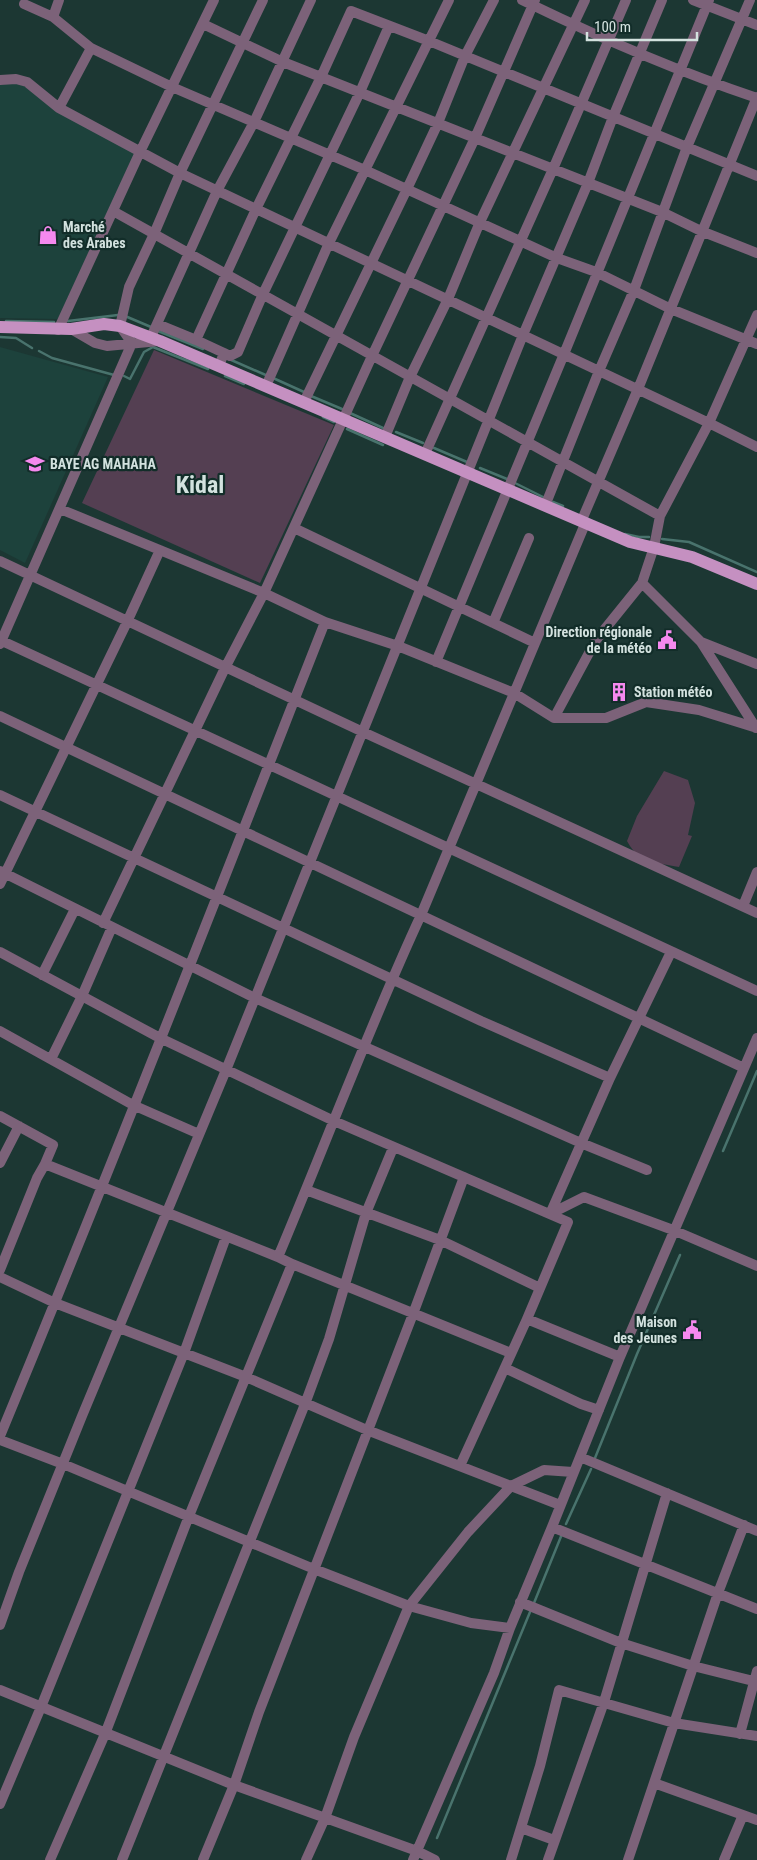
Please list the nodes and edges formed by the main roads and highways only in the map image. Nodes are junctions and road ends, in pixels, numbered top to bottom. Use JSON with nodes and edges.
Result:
{"nodes":[{"id":1,"x":0,"y":328,"type":"edge"},
{"id":2,"x":757,"y":584,"type":"edge"}],
"edges":[{"from":1,"to":2,"type":"main road"}]}
